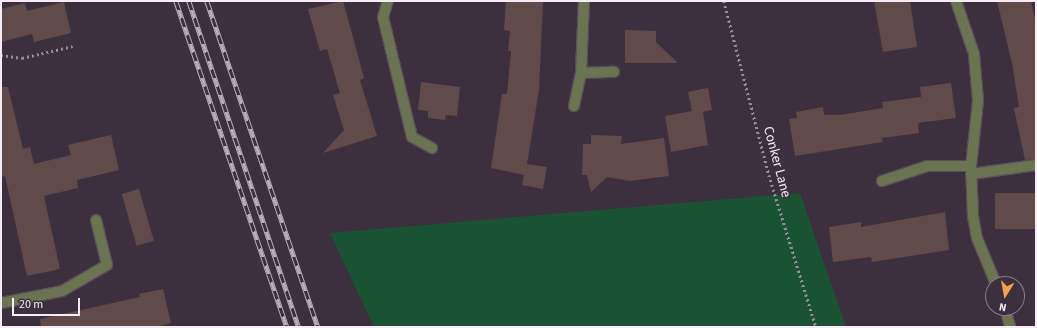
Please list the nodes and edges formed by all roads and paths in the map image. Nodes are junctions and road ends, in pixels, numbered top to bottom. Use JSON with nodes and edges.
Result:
{"nodes":[{"id":1,"x":388,"y":1,"type":"edge"},
{"id":2,"x":584,"y":1,"type":"edge"},
{"id":3,"x":724,"y":1,"type":"edge"},
{"id":4,"x":956,"y":1,"type":"edge"},
{"id":5,"x":73,"y":46,"type":"dead end"},
{"id":6,"x":1,"y":55,"type":"edge"},
{"id":7,"x":614,"y":72,"type":"dead end"},
{"id":8,"x":581,"y":73,"type":"junction"},
{"id":9,"x":574,"y":106,"type":"dead end"},
{"id":10,"x":432,"y":148,"type":"dead end"},
{"id":11,"x":1036,"y":165,"type":"edge"},
{"id":12,"x":971,"y":170,"type":"junction"},
{"id":13,"x":882,"y":181,"type":"dead end"},
{"id":14,"x":96,"y":220,"type":"dead end"},
{"id":15,"x":993,"y":276,"type":"edge"},
{"id":16,"x":1,"y":303,"type":"edge"},
{"id":17,"x":1007,"y":316,"type":"edge"},
{"id":18,"x":816,"y":327,"type":"edge"},
{"id":19,"x":1010,"y":327,"type":"edge"}],
"edges":[{"from":1,"to":10,"type":"street"},
{"from":2,"to":8,"type":"street"},
{"from":3,"to":18,"type":"path","name":"Conker Lane"},
{"from":4,"to":12,"type":"street"},
{"from":5,"to":6,"type":"path"},
{"from":7,"to":8,"type":"street"},
{"from":8,"to":9,"type":"street"},
{"from":11,"to":12,"type":"street"},
{"from":12,"to":13,"type":"street"},
{"from":12,"to":15,"type":"street"},
{"from":14,"to":16,"type":"street"},
{"from":17,"to":19,"type":"street"}]}
